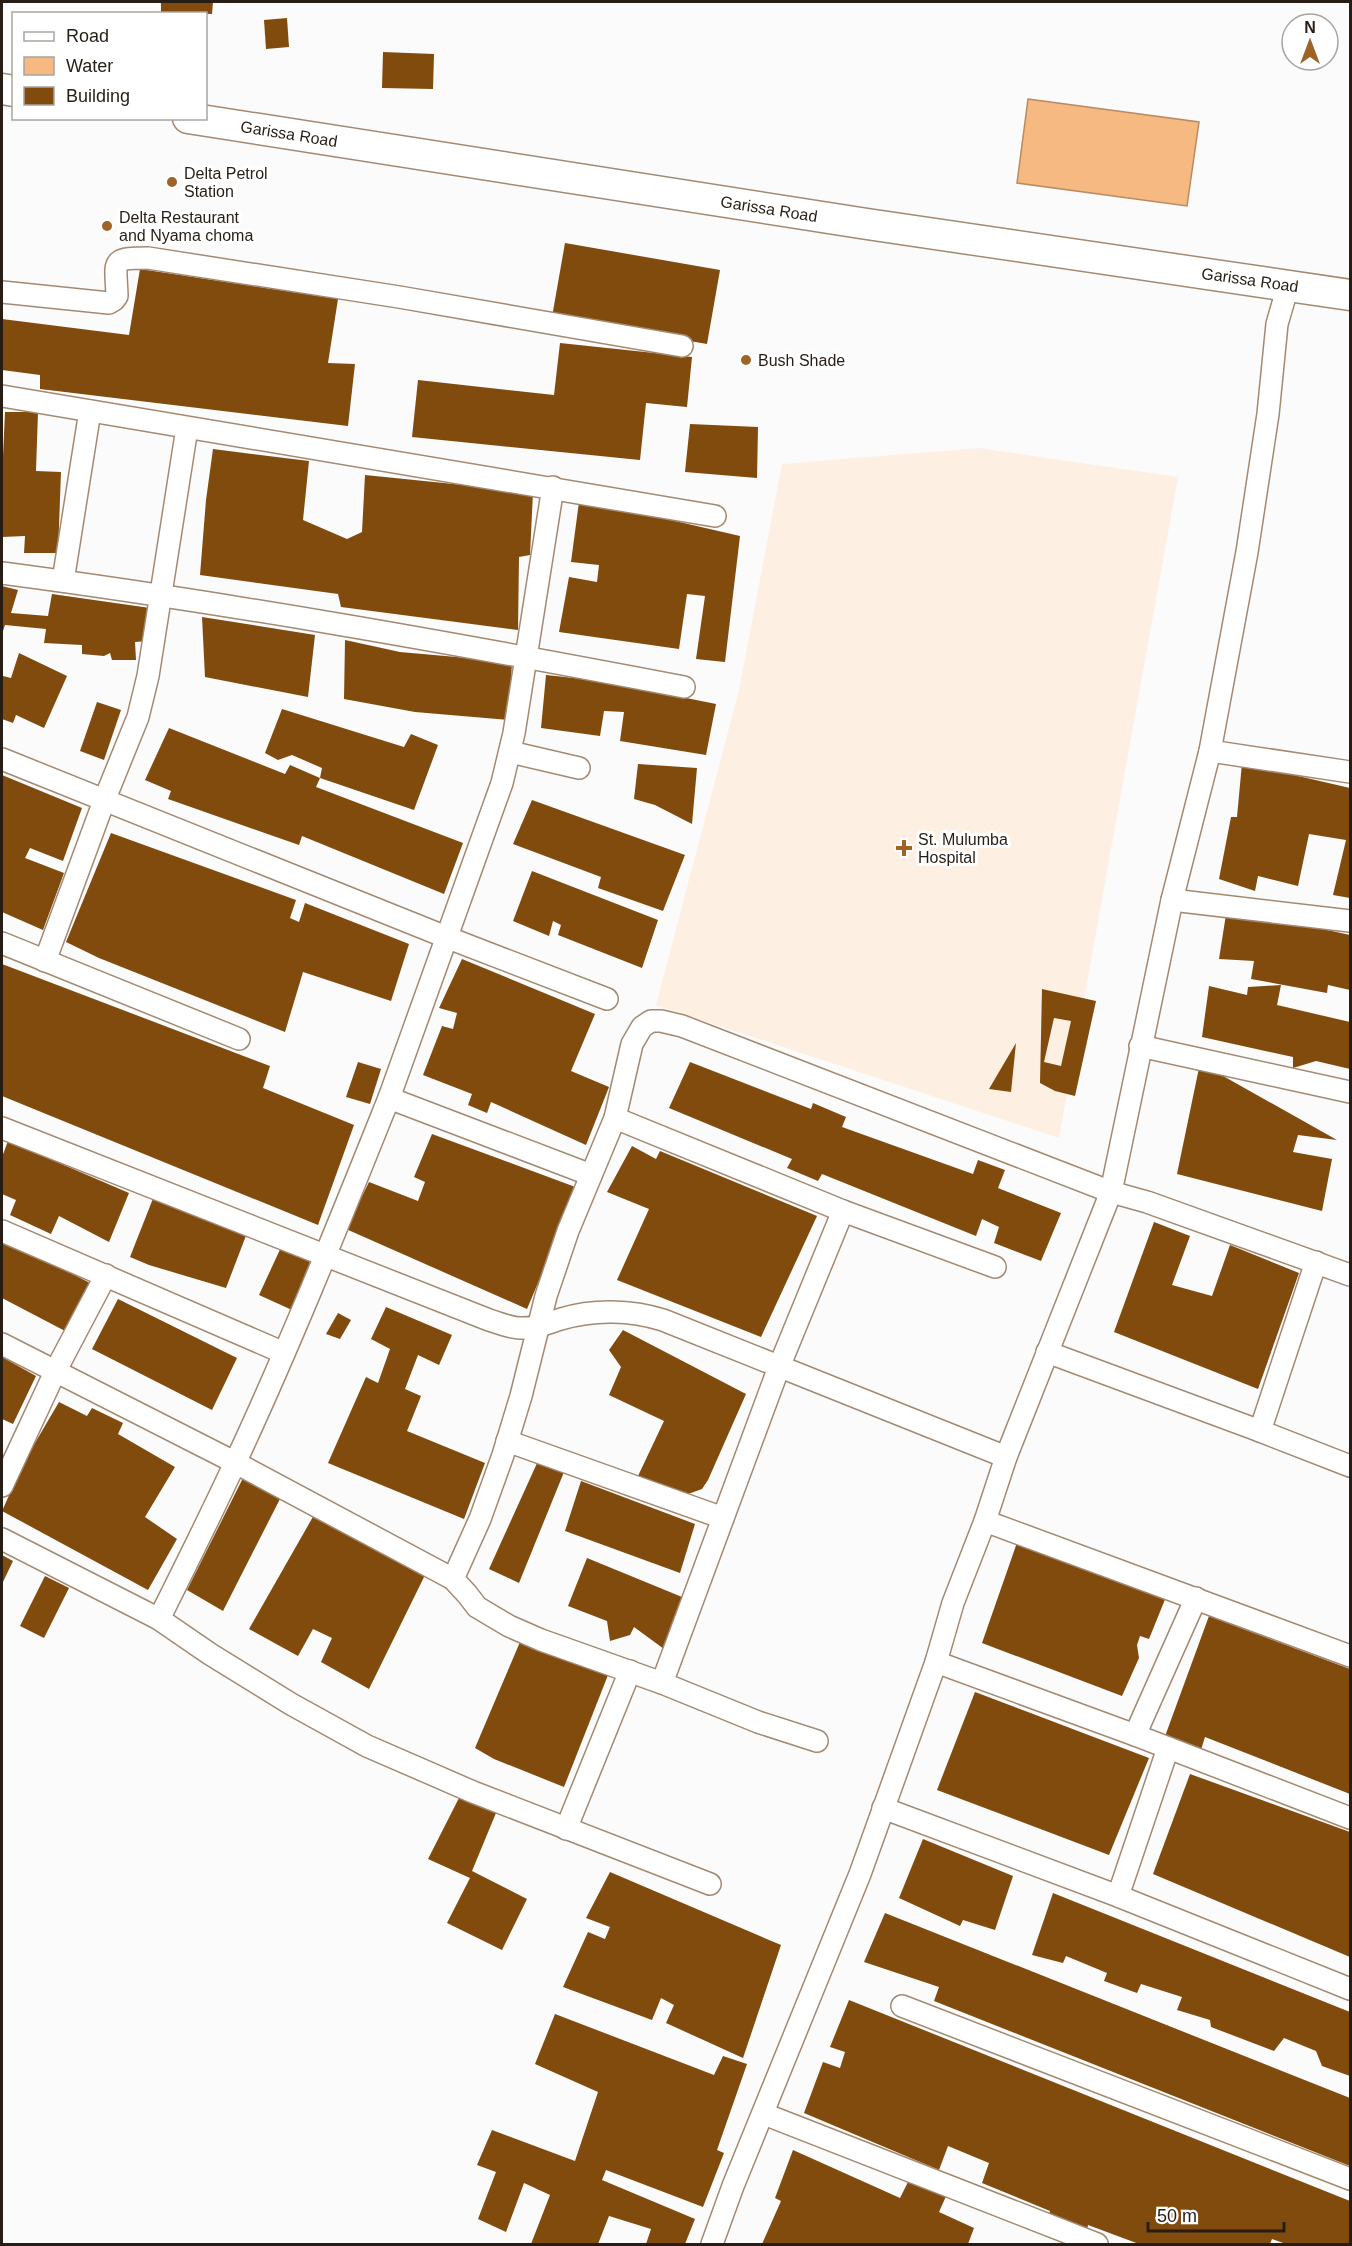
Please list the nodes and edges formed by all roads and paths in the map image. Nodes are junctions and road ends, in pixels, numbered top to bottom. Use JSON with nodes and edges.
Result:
{"nodes":[{"id":1,"x":201,"y":120,"type":"edge"},
{"id":2,"x":1288,"y":286,"type":"junction"},
{"id":3,"x":2,"y":292,"type":"edge"},
{"id":4,"x":1350,"y":295,"type":"edge"},
{"id":5,"x":682,"y":346,"type":"dead end"},
{"id":6,"x":2,"y":396,"type":"edge"},
{"id":7,"x":90,"y":411,"type":"junction"},
{"id":8,"x":187,"y":428,"type":"junction"},
{"id":9,"x":553,"y":488,"type":"junction"},
{"id":10,"x":715,"y":516,"type":"dead end"},
{"id":11,"x":2,"y":573,"type":"edge"},
{"id":12,"x":63,"y":581,"type":"junction"},
{"id":13,"x":160,"y":596,"type":"junction"},
{"id":14,"x":526,"y":657,"type":"junction"},
{"id":15,"x":684,"y":687,"type":"dead end"},
{"id":16,"x":1210,"y":751,"type":"junction"},
{"id":17,"x":510,"y":752,"type":"junction"},
{"id":18,"x":2,"y":759,"type":"edge"},
{"id":19,"x":579,"y":768,"type":"dead end"},
{"id":20,"x":1350,"y":772,"type":"edge"},
{"id":21,"x":104,"y":801,"type":"junction"},
{"id":22,"x":1172,"y":900,"type":"junction"},
{"id":23,"x":1350,"y":921,"type":"edge"},
{"id":24,"x":446,"y":937,"type":"junction"},
{"id":25,"x":2,"y":943,"type":"edge"},
{"id":26,"x":45,"y":961,"type":"junction"},
{"id":27,"x":607,"y":999,"type":"dead end"},
{"id":28,"x":239,"y":1039,"type":"dead end"},
{"id":29,"x":1140,"y":1046,"type":"junction"},
{"id":30,"x":1350,"y":1092,"type":"edge"},
{"id":31,"x":389,"y":1098,"type":"junction"},
{"id":32,"x":615,"y":1118,"type":"junction"},
{"id":33,"x":2,"y":1128,"type":"edge"},
{"id":34,"x":591,"y":1175,"type":"junction"},
{"id":35,"x":1112,"y":1192,"type":"junction"},
{"id":36,"x":843,"y":1211,"type":"junction"},
{"id":37,"x":2,"y":1231,"type":"edge"},
{"id":38,"x":327,"y":1255,"type":"junction"},
{"id":39,"x":1316,"y":1262,"type":"junction"},
{"id":40,"x":995,"y":1267,"type":"dead end"},
{"id":41,"x":106,"y":1275,"type":"junction"},
{"id":42,"x":1350,"y":1275,"type":"edge"},
{"id":43,"x":539,"y":1327,"type":"junction"},
{"id":44,"x":2,"y":1344,"type":"edge"},
{"id":45,"x":1047,"y":1352,"type":"junction"},
{"id":46,"x":284,"y":1353,"type":"junction"},
{"id":47,"x":779,"y":1367,"type":"junction"},
{"id":48,"x":56,"y":1370,"type":"junction"},
{"id":49,"x":1260,"y":1431,"type":"junction"},
{"id":50,"x":507,"y":1441,"type":"junction"},
{"id":51,"x":1006,"y":1457,"type":"junction"},
{"id":52,"x":236,"y":1463,"type":"junction"},
{"id":53,"x":1350,"y":1466,"type":"edge"},
{"id":54,"x":2,"y":1486,"type":"edge"},
{"id":55,"x":723,"y":1518,"type":"junction"},
{"id":56,"x":985,"y":1521,"type":"junction"},
{"id":57,"x":2,"y":1539,"type":"edge"},
{"id":58,"x":453,"y":1579,"type":"junction"},
{"id":59,"x":1196,"y":1598,"type":"junction"},
{"id":60,"x":159,"y":1619,"type":"junction"},
{"id":61,"x":1350,"y":1656,"type":"edge"},
{"id":62,"x":936,"y":1662,"type":"junction"},
{"id":63,"x":630,"y":1671,"type":"junction"},
{"id":64,"x":662,"y":1683,"type":"junction"},
{"id":65,"x":1136,"y":1735,"type":"junction"},
{"id":66,"x":817,"y":1741,"type":"dead end"},
{"id":67,"x":1168,"y":1748,"type":"junction"},
{"id":68,"x":883,"y":1808,"type":"junction"},
{"id":69,"x":1350,"y":1818,"type":"edge"},
{"id":70,"x":566,"y":1829,"type":"junction"},
{"id":71,"x":710,"y":1884,"type":"dead end"},
{"id":72,"x":1118,"y":1896,"type":"junction"},
{"id":73,"x":1350,"y":1989,"type":"edge"},
{"id":74,"x":902,"y":2006,"type":"dead end"},
{"id":75,"x":764,"y":2114,"type":"junction"},
{"id":76,"x":1350,"y":2179,"type":"edge"},
{"id":77,"x":712,"y":2244,"type":"edge"},
{"id":78,"x":1097,"y":2244,"type":"edge"}],
"edges":[{"from":1,"to":2,"type":"highway","name":"Garissa Road"},
{"from":2,"to":4,"type":"highway","name":"Garissa Road"},
{"from":2,"to":16,"type":"street"},
{"from":3,"to":5,"type":"street"},
{"from":6,"to":7,"type":"street"},
{"from":7,"to":8,"type":"street"},
{"from":7,"to":12,"type":"street"},
{"from":8,"to":9,"type":"street"},
{"from":8,"to":13,"type":"street"},
{"from":9,"to":10,"type":"street"},
{"from":9,"to":14,"type":"street"},
{"from":11,"to":12,"type":"street"},
{"from":12,"to":13,"type":"street"},
{"from":13,"to":14,"type":"street"},
{"from":13,"to":21,"type":"street"},
{"from":14,"to":15,"type":"street"},
{"from":14,"to":17,"type":"street"},
{"from":16,"to":20,"type":"street"},
{"from":16,"to":22,"type":"street"},
{"from":17,"to":19,"type":"street"},
{"from":17,"to":24,"type":"street"},
{"from":18,"to":21,"type":"street"},
{"from":21,"to":24,"type":"street"},
{"from":21,"to":26,"type":"street"},
{"from":22,"to":23,"type":"street"},
{"from":22,"to":29,"type":"street"},
{"from":24,"to":27,"type":"street"},
{"from":24,"to":31,"type":"street"},
{"from":25,"to":26,"type":"street"},
{"from":26,"to":28,"type":"street"},
{"from":29,"to":30,"type":"street"},
{"from":29,"to":35,"type":"street"},
{"from":31,"to":34,"type":"street"},
{"from":31,"to":38,"type":"street"},
{"from":32,"to":34,"type":"street"},
{"from":32,"to":35,"type":"street"},
{"from":32,"to":36,"type":"street"},
{"from":33,"to":38,"type":"street"},
{"from":34,"to":43,"type":"street"},
{"from":35,"to":39,"type":"street"},
{"from":35,"to":45,"type":"street"},
{"from":36,"to":40,"type":"street"},
{"from":36,"to":47,"type":"street"},
{"from":37,"to":41,"type":"street"},
{"from":38,"to":43,"type":"street"},
{"from":38,"to":46,"type":"street"},
{"from":39,"to":42,"type":"street"},
{"from":39,"to":49,"type":"street"},
{"from":41,"to":46,"type":"street"},
{"from":41,"to":48,"type":"street"},
{"from":43,"to":47,"type":"street"},
{"from":43,"to":50,"type":"street"},
{"from":44,"to":48,"type":"street"},
{"from":45,"to":49,"type":"street"},
{"from":45,"to":51,"type":"street"},
{"from":46,"to":52,"type":"street"},
{"from":47,"to":51,"type":"street"},
{"from":47,"to":55,"type":"street"},
{"from":48,"to":52,"type":"street"},
{"from":48,"to":54,"type":"street"},
{"from":49,"to":53,"type":"street"},
{"from":50,"to":55,"type":"street"},
{"from":50,"to":58,"type":"street"},
{"from":51,"to":56,"type":"street"},
{"from":52,"to":58,"type":"street"},
{"from":52,"to":60,"type":"street"},
{"from":55,"to":64,"type":"street"},
{"from":56,"to":59,"type":"street"},
{"from":56,"to":62,"type":"street"},
{"from":57,"to":60,"type":"street"},
{"from":58,"to":63,"type":"street"},
{"from":59,"to":61,"type":"street"},
{"from":59,"to":65,"type":"street"},
{"from":60,"to":70,"type":"street"},
{"from":62,"to":65,"type":"street"},
{"from":62,"to":68,"type":"street"},
{"from":63,"to":64,"type":"street"},
{"from":63,"to":70,"type":"street"},
{"from":64,"to":66,"type":"street"},
{"from":65,"to":67,"type":"street"},
{"from":67,"to":69,"type":"street"},
{"from":67,"to":72,"type":"street"},
{"from":68,"to":72,"type":"street"},
{"from":68,"to":75,"type":"street"},
{"from":70,"to":71,"type":"street"},
{"from":72,"to":73,"type":"street"},
{"from":74,"to":76,"type":"street"},
{"from":75,"to":77,"type":"street"},
{"from":75,"to":78,"type":"street"}]}
